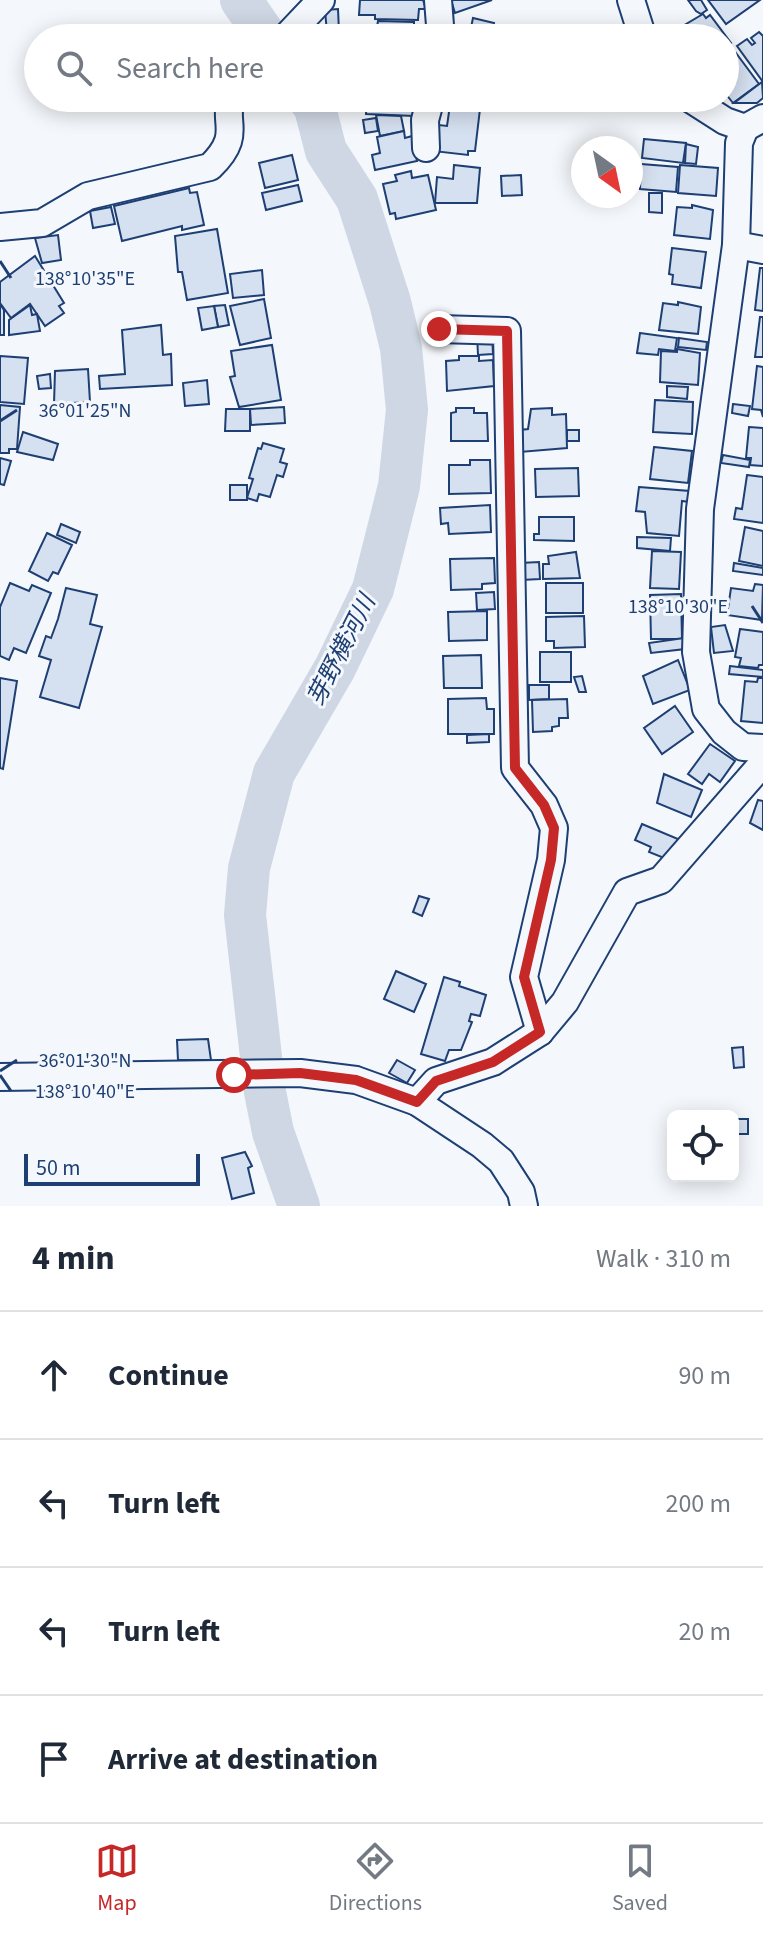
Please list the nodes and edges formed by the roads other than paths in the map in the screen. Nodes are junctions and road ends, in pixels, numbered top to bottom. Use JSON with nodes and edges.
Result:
{"nodes":[{"id":1,"x":321,"y":0,"type":"edge"},
{"id":2,"x":438,"y":0,"type":"edge"},
{"id":3,"x":631,"y":0,"type":"edge"},
{"id":4,"x":298,"y":24,"type":"edge"},
{"id":5,"x":440,"y":24,"type":"edge"},
{"id":6,"x":639,"y":24,"type":"edge"},
{"id":7,"x":231,"y":112,"type":"edge"},
{"id":8,"x":427,"y":112,"type":"edge"},
{"id":9,"x":711,"y":112,"type":"edge"},
{"id":10,"x":754,"y":123,"type":"edge"},
{"id":11,"x":426,"y":148,"type":"dead end"},
{"id":12,"x":0,"y":227,"type":"edge"},
{"id":13,"x":736,"y":245,"type":"junction"},
{"id":14,"x":763,"y":250,"type":"edge"},
{"id":15,"x":439,"y":329,"type":"dead end"},
{"id":16,"x":763,"y":748,"type":"edge"},
{"id":17,"x":763,"y":763,"type":"edge"},
{"id":18,"x":540,"y":1032,"type":"junction"},
{"id":19,"x":0,"y":1077,"type":"edge"},
{"id":20,"x":417,"y":1102,"type":"junction"},
{"id":21,"x":524,"y":1206,"type":"edge"}],
"edges":[{"from":1,"to":4,"type":"street"},
{"from":2,"to":5,"type":"street"},
{"from":3,"to":6,"type":"street"},
{"from":7,"to":12,"type":"street"},
{"from":8,"to":11,"type":"street"},
{"from":9,"to":10,"type":"street"},
{"from":10,"to":13,"type":"street"},
{"from":13,"to":14,"type":"street"},
{"from":13,"to":16,"type":"street"},
{"from":15,"to":18,"type":"street"},
{"from":17,"to":18,"type":"street"},
{"from":18,"to":20,"type":"street"},
{"from":19,"to":20,"type":"street"},
{"from":20,"to":21,"type":"street"}]}
